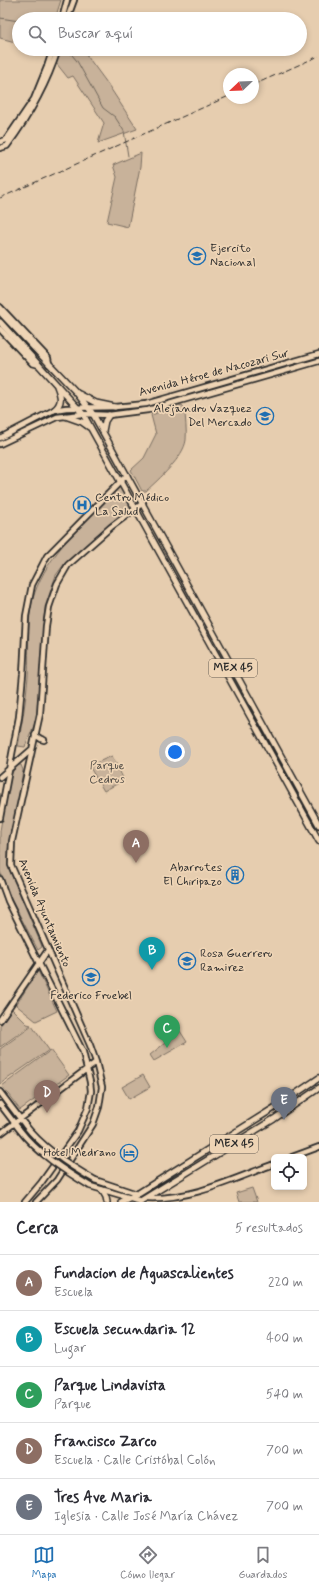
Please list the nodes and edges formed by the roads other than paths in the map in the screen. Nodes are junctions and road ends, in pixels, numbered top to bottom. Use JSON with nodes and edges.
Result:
{"nodes":[{"id":1,"x":67,"y":0,"type":"edge"},
{"id":2,"x":74,"y":0,"type":"edge"},
{"id":3,"x":64,"y":12,"type":"edge"},
{"id":4,"x":70,"y":12,"type":"edge"},
{"id":5,"x":52,"y":56,"type":"edge"},
{"id":6,"x":55,"y":56,"type":"edge"},
{"id":7,"x":49,"y":69,"type":"junction"},
{"id":8,"x":0,"y":142,"type":"edge"},
{"id":9,"x":0,"y":148,"type":"edge"},
{"id":10,"x":0,"y":307,"type":"edge"},
{"id":11,"x":0,"y":312,"type":"edge"},
{"id":12,"x":0,"y":322,"type":"edge"},
{"id":13,"x":0,"y":329,"type":"edge"},
{"id":14,"x":319,"y":354,"type":"edge"},
{"id":15,"x":319,"y":360,"type":"edge"},
{"id":16,"x":37,"y":363,"type":"junction"},
{"id":17,"x":48,"y":363,"type":"junction"},
{"id":18,"x":55,"y":382,"type":"junction"},
{"id":19,"x":76,"y":392,"type":"junction"},
{"id":20,"x":79,"y":407,"type":"junction"},
{"id":21,"x":88,"y":407,"type":"junction"},
{"id":22,"x":115,"y":407,"type":"junction"},
{"id":23,"x":54,"y":410,"type":"junction"},
{"id":24,"x":83,"y":414,"type":"junction"},
{"id":25,"x":93,"y":414,"type":"junction"},
{"id":26,"x":65,"y":416,"type":"junction"},
{"id":27,"x":109,"y":416,"type":"junction"},
{"id":28,"x":92,"y":430,"type":"junction"},
{"id":29,"x":103,"y":430,"type":"junction"},
{"id":30,"x":0,"y":438,"type":"edge"},
{"id":31,"x":0,"y":444,"type":"edge"},
{"id":32,"x":127,"y":475,"type":"junction"},
{"id":33,"x":120,"y":481,"type":"junction"},
{"id":34,"x":143,"y":503,"type":"junction"},
{"id":35,"x":135,"y":508,"type":"junction"},
{"id":36,"x":35,"y":734,"type":"junction"},
{"id":37,"x":44,"y":740,"type":"dead end"},
{"id":38,"x":31,"y":750,"type":"junction"},
{"id":39,"x":8,"y":771,"type":"junction"},
{"id":40,"x":0,"y":777,"type":"edge"},
{"id":41,"x":0,"y":818,"type":"edge"},
{"id":42,"x":319,"y":825,"type":"edge"},
{"id":43,"x":319,"y":841,"type":"edge"},
{"id":44,"x":0,"y":879,"type":"edge"},
{"id":45,"x":48,"y":950,"type":"junction"},
{"id":46,"x":40,"y":962,"type":"junction"},
{"id":47,"x":0,"y":1020,"type":"edge"},
{"id":48,"x":96,"y":1062,"type":"junction"},
{"id":49,"x":88,"y":1068,"type":"junction"},
{"id":50,"x":319,"y":1078,"type":"edge"},
{"id":51,"x":319,"y":1088,"type":"edge"},
{"id":52,"x":0,"y":1092,"type":"edge"},
{"id":53,"x":0,"y":1104,"type":"edge"},
{"id":54,"x":20,"y":1119,"type":"junction"},
{"id":55,"x":14,"y":1123,"type":"junction"},
{"id":56,"x":0,"y":1134,"type":"edge"},
{"id":57,"x":319,"y":1147,"type":"edge"},
{"id":58,"x":300,"y":1154,"type":"edge"},
{"id":59,"x":271,"y":1165,"type":"edge"},
{"id":60,"x":102,"y":1190,"type":"junction"},
{"id":61,"x":137,"y":1194,"type":"junction"},
{"id":62,"x":130,"y":1198,"type":"junction"},
{"id":63,"x":147,"y":1198,"type":"junction"},
{"id":64,"x":140,"y":1201,"type":"edge"},
{"id":65,"x":25,"y":1202,"type":"edge"},
{"id":66,"x":36,"y":1202,"type":"edge"},
{"id":67,"x":106,"y":1202,"type":"edge"},
{"id":68,"x":121,"y":1202,"type":"edge"},
{"id":69,"x":152,"y":1202,"type":"edge"}],
"edges":[{"from":1,"to":3,"type":"main road"},
{"from":2,"to":4,"type":"main road"},
{"from":5,"to":7,"type":"main road"},
{"from":6,"to":7,"type":"main road"},
{"from":7,"to":8,"type":"main road"},
{"from":7,"to":9,"type":"main road"},
{"from":10,"to":17,"type":"main road"},
{"from":11,"to":17,"type":"main road","number":"MEX 45"},
{"from":12,"to":16,"type":"main road","number":"MEX 45"},
{"from":13,"to":16,"type":"main road"},
{"from":14,"to":22,"type":"main road","name":"Avenida Héroe de Nacozari Sur"},
{"from":15,"to":27,"type":"main road","name":"Avenida Héroe de Nacozari Sur"},
{"from":16,"to":18,"type":"main road","number":"MEX 45"},
{"from":17,"to":19,"type":"main road","number":"MEX 45"},
{"from":18,"to":20,"type":"main road","number":"MEX 45"},
{"from":18,"to":23,"type":"main road"},
{"from":19,"to":21,"type":"main road","number":"MEX 45"},
{"from":19,"to":22,"type":"main road"},
{"from":20,"to":21,"type":"main road","name":"Avenida Héroe de Nacozari Sur"},
{"from":20,"to":23,"type":"main road","name":"Avenida Héroe de Nacozari Sur"},
{"from":20,"to":24,"type":"main road","number":"MEX 45"},
{"from":21,"to":22,"type":"main road","name":"Avenida Héroe de Nacozari Sur"},
{"from":21,"to":25,"type":"main road","number":"MEX 45"},
{"from":23,"to":30,"type":"main road","name":"Avenida Héroe de Nacozari Sur"},
{"from":24,"to":25,"type":"main road","name":"Avenida Héroe de Nacozari Sur"},
{"from":24,"to":26,"type":"main road","name":"Avenida Héroe de Nacozari Sur"},
{"from":24,"to":28,"type":"main road","number":"MEX 45"},
{"from":25,"to":27,"type":"main road","name":"Avenida Héroe de Nacozari Sur"},
{"from":25,"to":29,"type":"main road","number":"MEX 45"},
{"from":26,"to":28,"type":"main road"},
{"from":26,"to":31,"type":"main road","name":"Avenida Héroe de Nacozari Sur"},
{"from":27,"to":29,"type":"main road"},
{"from":28,"to":33,"type":"main road","number":"MEX 45"},
{"from":29,"to":32,"type":"main road","number":"MEX 45"},
{"from":32,"to":33,"type":"main road"},
{"from":32,"to":34,"type":"main road","number":"MEX 45"},
{"from":33,"to":35,"type":"main road","number":"MEX 45"},
{"from":33,"to":39,"type":"main road"},
{"from":34,"to":35,"type":"main road","name":"Avenida Ayuntamiento"},
{"from":34,"to":42,"type":"main road","number":"MEX 45"},
{"from":35,"to":36,"type":"main road","name":"Avenida Ayuntamiento"},
{"from":35,"to":43,"type":"main road","number":"MEX 45"},
{"from":36,"to":37,"type":"main road"},
{"from":36,"to":38,"type":"main road","name":"Avenida Ayuntamiento"},
{"from":38,"to":39,"type":"main road"},
{"from":38,"to":45,"type":"main road","name":"Avenida Ayuntamiento"},
{"from":39,"to":40,"type":"main road"},
{"from":39,"to":41,"type":"main road"},
{"from":44,"to":46,"type":"main road","name":"Avenida Ayuntamiento"},
{"from":45,"to":46,"type":"main road"},
{"from":45,"to":48,"type":"main road","name":"Avenida Ayuntamiento"},
{"from":46,"to":47,"type":"main road"},
{"from":46,"to":49,"type":"main road","name":"Avenida Ayuntamiento"},
{"from":48,"to":49,"type":"main road"},
{"from":48,"to":66,"type":"main road","name":"Avenida Ayuntamiento"},
{"from":49,"to":54,"type":"main road"},
{"from":49,"to":65,"type":"main road","name":"Avenida Ayuntamiento"},
{"from":50,"to":61,"type":"main road","number":"MEX 45"},
{"from":51,"to":63,"type":"main road","number":"MEX 45"},
{"from":52,"to":54,"type":"main road"},
{"from":53,"to":55,"type":"main road"},
{"from":54,"to":55,"type":"main road"},
{"from":54,"to":61,"type":"main road","bridge":true},
{"from":55,"to":56,"type":"main road"},
{"from":55,"to":60,"type":"main road","bridge":true},
{"from":57,"to":58,"type":"main road"},
{"from":59,"to":63,"type":"main road"},
{"from":60,"to":62,"type":"main road"},
{"from":60,"to":67,"type":"main road"},
{"from":61,"to":62,"type":"main road","number":"MEX 45"},
{"from":61,"to":63,"type":"main road"},
{"from":62,"to":64,"type":"main road"},
{"from":62,"to":68,"type":"main road","number":"MEX 45"},
{"from":63,"to":64,"type":"main road","number":"MEX 45"},
{"from":63,"to":69,"type":"main road"}]}
